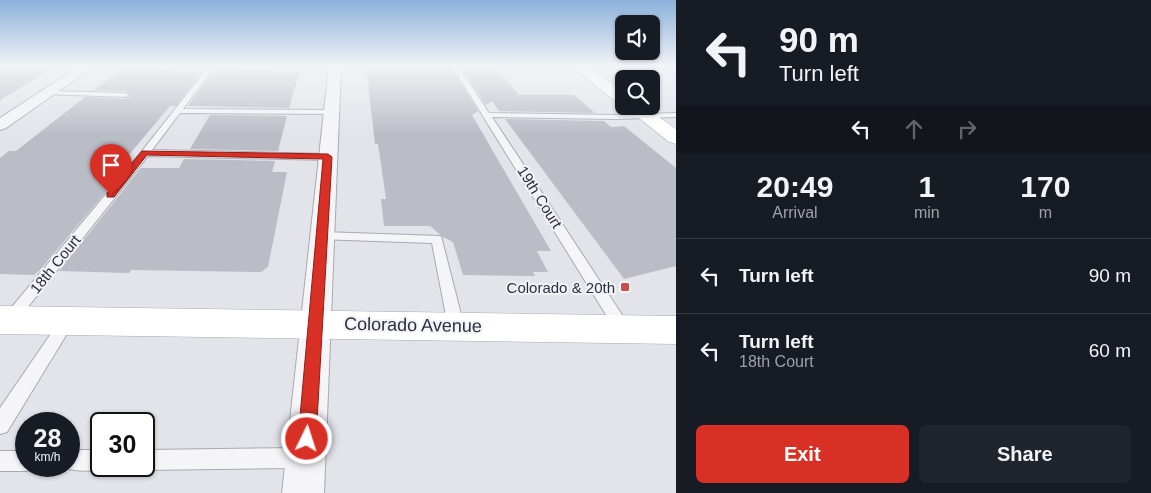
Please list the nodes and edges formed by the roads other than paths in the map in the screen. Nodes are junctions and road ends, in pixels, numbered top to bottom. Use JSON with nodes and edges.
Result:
{"nodes":[{"id":1,"x":53,"y":89,"type":"edge"},
{"id":2,"x":194,"y":89,"type":"edge"},
{"id":3,"x":333,"y":89,"type":"edge"},
{"id":4,"x":470,"y":89,"type":"edge"},
{"id":5,"x":48,"y":92,"type":"junction"},
{"id":6,"x":125,"y":95,"type":"dead end"},
{"id":7,"x":177,"y":111,"type":"junction"},
{"id":8,"x":331,"y":112,"type":"junction"},
{"id":9,"x":660,"y":113,"type":"edge"},
{"id":10,"x":488,"y":115,"type":"junction"},
{"id":11,"x":623,"y":115,"type":"edge"},
{"id":12,"x":644,"y":115,"type":"edge"},
{"id":13,"x":676,"y":115,"type":"edge"},
{"id":14,"x":0,"y":125,"type":"edge"},
{"id":15,"x":676,"y":138,"type":"edge"},
{"id":16,"x":145,"y":153,"type":"junction"},
{"id":17,"x":328,"y":157,"type":"junction"},
{"id":18,"x":322,"y":236,"type":"junction"},
{"id":19,"x":5,"y":320,"type":"edge"},
{"id":20,"x":68,"y":320,"type":"junction"},
{"id":21,"x":314,"y":323,"type":"junction"},
{"id":22,"x":456,"y":326,"type":"junction"},
{"id":23,"x":623,"y":329,"type":"junction"},
{"id":24,"x":676,"y":330,"type":"edge"},
{"id":25,"x":0,"y":425,"type":"edge"},
{"id":26,"x":306,"y":458,"type":"junction"},
{"id":27,"x":155,"y":460,"type":"edge"},
{"id":28,"x":0,"y":461,"type":"edge"},
{"id":29,"x":15,"y":461,"type":"edge"},
{"id":30,"x":303,"y":493,"type":"edge"}],
"edges":[{"from":1,"to":5,"type":"street"},
{"from":2,"to":7,"type":"lane","name":"18th Court"},
{"from":3,"to":8,"type":"street"},
{"from":4,"to":10,"type":"lane","name":"19th Court"},
{"from":5,"to":6,"type":"lane"},
{"from":5,"to":14,"type":"street"},
{"from":7,"to":8,"type":"lane"},
{"from":7,"to":16,"type":"lane","name":"18th Court"},
{"from":8,"to":17,"type":"street"},
{"from":9,"to":13,"type":"lane"},
{"from":10,"to":11,"type":"lane"},
{"from":10,"to":23,"type":"lane","name":"19th Court"},
{"from":12,"to":15,"type":"main road"},
{"from":16,"to":17,"type":"lane"},
{"from":16,"to":19,"type":"lane","name":"18th Court"},
{"from":17,"to":18,"type":"street"},
{"from":18,"to":21,"type":"street"},
{"from":18,"to":22,"type":"lane"},
{"from":19,"to":20,"type":"main road","name":"Colorado Avenue"},
{"from":20,"to":21,"type":"main road","name":"Colorado Avenue"},
{"from":20,"to":25,"type":"lane"},
{"from":21,"to":22,"type":"main road","name":"Colorado Avenue"},
{"from":21,"to":26,"type":"street"},
{"from":22,"to":23,"type":"main road","name":"Colorado Avenue"},
{"from":23,"to":24,"type":"main road","name":"Colorado Avenue"},
{"from":26,"to":27,"type":"lane"},
{"from":26,"to":30,"type":"street"},
{"from":28,"to":29,"type":"lane"}]}
